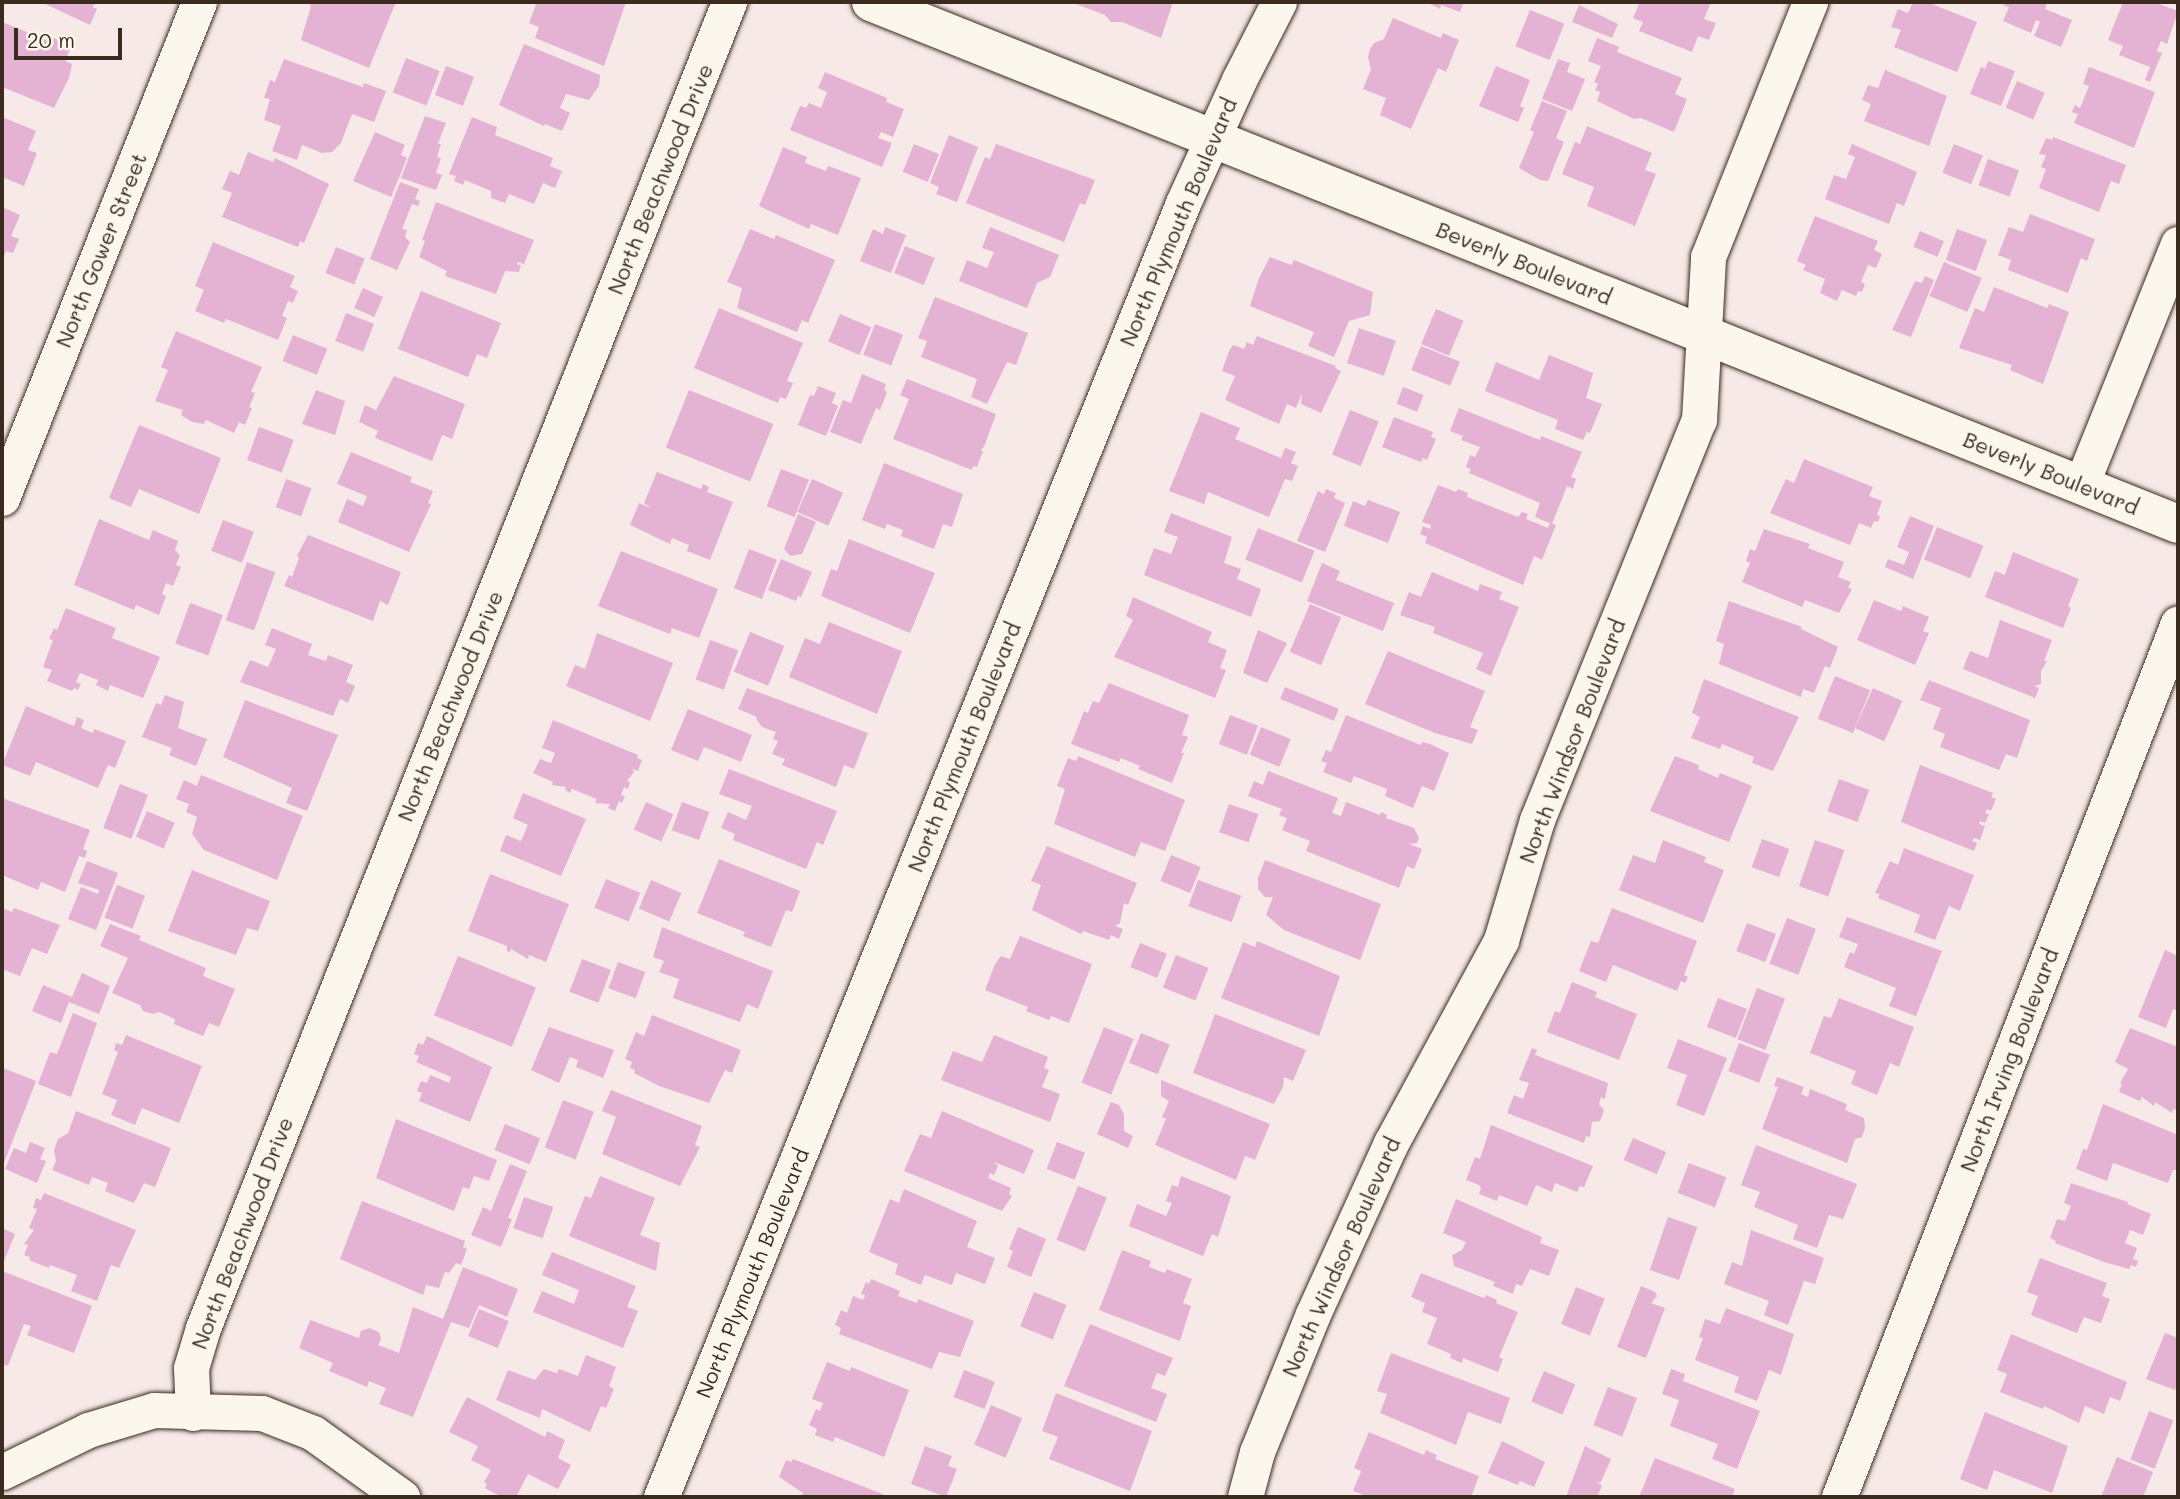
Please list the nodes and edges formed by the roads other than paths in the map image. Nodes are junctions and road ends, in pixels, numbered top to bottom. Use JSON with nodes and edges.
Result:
{"nodes":[{"id":1,"x":199,"y":2,"type":"edge"},
{"id":2,"x":729,"y":2,"type":"edge"},
{"id":3,"x":871,"y":2,"type":"edge"},
{"id":4,"x":1279,"y":2,"type":"edge"},
{"id":5,"x":1810,"y":2,"type":"edge"},
{"id":6,"x":1212,"y":139,"type":"junction"},
{"id":7,"x":2178,"y":244,"type":"edge"},
{"id":8,"x":1702,"y":334,"type":"junction"},
{"id":9,"x":2081,"y":485,"type":"junction"},
{"id":10,"x":2,"y":498,"type":"edge"},
{"id":11,"x":2178,"y":524,"type":"edge"},
{"id":12,"x":2178,"y":623,"type":"edge"},
{"id":13,"x":193,"y":1413,"type":"junction"},
{"id":14,"x":2,"y":1472,"type":"edge"},
{"id":15,"x":402,"y":1497,"type":"edge"},
{"id":16,"x":661,"y":1497,"type":"edge"},
{"id":17,"x":1245,"y":1497,"type":"edge"},
{"id":18,"x":1839,"y":1497,"type":"edge"}],
"edges":[{"from":1,"to":10,"type":"street","name":"North Gower Street"},
{"from":2,"to":13,"type":"street","name":"North Beachwood Drive"},
{"from":3,"to":6,"type":"main road","name":"Beverly Boulevard"},
{"from":4,"to":6,"type":"street","name":"North Plymouth Boulevard"},
{"from":5,"to":8,"type":"street","name":"North Windsor Boulevard"},
{"from":6,"to":8,"type":"main road","name":"Beverly Boulevard"},
{"from":6,"to":16,"type":"street","name":"North Plymouth Boulevard"},
{"from":7,"to":9,"type":"street"},
{"from":8,"to":9,"type":"main road","name":"Beverly Boulevard"},
{"from":8,"to":17,"type":"street","name":"North Windsor Boulevard"},
{"from":9,"to":11,"type":"main road","name":"Beverly Boulevard"},
{"from":12,"to":18,"type":"street","name":"North Irving Boulevard"},
{"from":13,"to":14,"type":"street"},
{"from":13,"to":15,"type":"street"}]}
